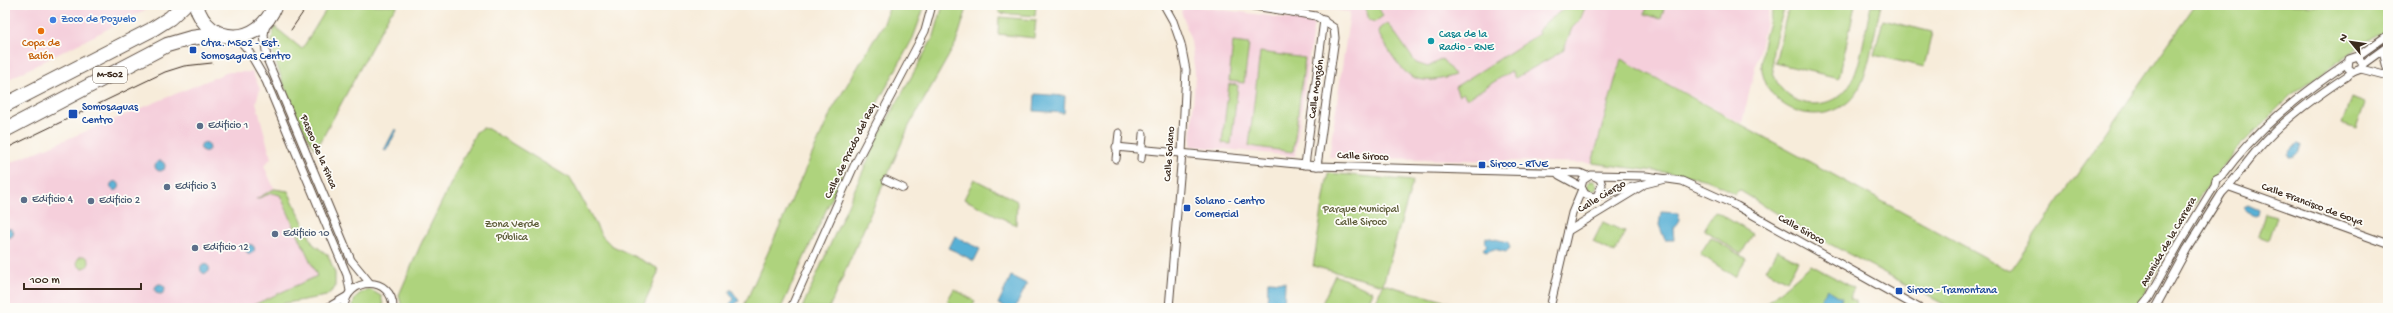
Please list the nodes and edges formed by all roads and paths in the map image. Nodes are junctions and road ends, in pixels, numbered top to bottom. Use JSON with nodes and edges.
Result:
{"nodes":[{"id":1,"x":184,"y":5,"type":"edge"},
{"id":2,"x":196,"y":5,"type":"edge"},
{"id":3,"x":274,"y":5,"type":"edge"},
{"id":4,"x":932,"y":5,"type":"edge"},
{"id":5,"x":1164,"y":5,"type":"edge"},
{"id":6,"x":1248,"y":5,"type":"edge"},
{"id":7,"x":1324,"y":20,"type":"junction"},
{"id":8,"x":266,"y":23,"type":"junction"},
{"id":9,"x":220,"y":34,"type":"junction"},
{"id":10,"x":2388,"y":35,"type":"edge"},
{"id":11,"x":236,"y":37,"type":"junction"},
{"id":12,"x":2388,"y":46,"type":"edge"},
{"id":13,"x":2358,"y":56,"type":"junction"},
{"id":14,"x":2347,"y":63,"type":"junction"},
{"id":15,"x":2362,"y":66,"type":"junction"},
{"id":16,"x":2352,"y":72,"type":"junction"},
{"id":17,"x":2388,"y":72,"type":"edge"},
{"id":18,"x":2388,"y":76,"type":"edge"},
{"id":19,"x":5,"y":105,"type":"edge"},
{"id":20,"x":5,"y":130,"type":"edge"},
{"id":21,"x":1118,"y":133,"type":"dead end"},
{"id":22,"x":1143,"y":134,"type":"dead end"},
{"id":23,"x":1116,"y":147,"type":"junction"},
{"id":24,"x":1142,"y":150,"type":"junction"},
{"id":25,"x":1182,"y":153,"type":"junction"},
{"id":26,"x":1116,"y":159,"type":"dead end"},
{"id":27,"x":1141,"y":159,"type":"dead end"},
{"id":28,"x":1305,"y":165,"type":"junction"},
{"id":29,"x":1317,"y":166,"type":"junction"},
{"id":30,"x":1554,"y":174,"type":"junction"},
{"id":31,"x":1591,"y":176,"type":"junction"},
{"id":32,"x":2222,"y":176,"type":"junction"},
{"id":33,"x":1669,"y":178,"type":"junction"},
{"id":34,"x":886,"y":180,"type":"dead end"},
{"id":35,"x":1648,"y":183,"type":"junction"},
{"id":36,"x":2230,"y":184,"type":"junction"},
{"id":37,"x":2215,"y":186,"type":"junction"},
{"id":38,"x":903,"y":188,"type":"dead end"},
{"id":39,"x":1582,"y":188,"type":"junction"},
{"id":40,"x":2223,"y":192,"type":"junction"},
{"id":41,"x":1598,"y":194,"type":"junction"},
{"id":42,"x":1568,"y":230,"type":"junction"},
{"id":43,"x":2388,"y":244,"type":"edge"},
{"id":44,"x":369,"y":282,"type":"junction"},
{"id":45,"x":348,"y":294,"type":"junction"},
{"id":46,"x":327,"y":308,"type":"edge"},
{"id":47,"x":344,"y":308,"type":"edge"},
{"id":48,"x":393,"y":308,"type":"edge"},
{"id":49,"x":791,"y":308,"type":"edge"},
{"id":50,"x":1169,"y":308,"type":"edge"},
{"id":51,"x":1550,"y":308,"type":"edge"},
{"id":52,"x":1919,"y":308,"type":"edge"},
{"id":53,"x":2141,"y":308,"type":"edge"},
{"id":54,"x":2155,"y":308,"type":"edge"}],
"edges":[{"from":1,"to":19,"type":"highway","number":"M-502"},
{"from":2,"to":9,"type":"highway","number":"M-502"},
{"from":3,"to":8,"type":"highway"},
{"from":4,"to":49,"type":"street","name":"Calle de Prado del Rey"},
{"from":5,"to":25,"type":"street","name":"Calle Solano"},
{"from":6,"to":7,"type":"street"},
{"from":7,"to":28,"type":"street","name":"Calle Monzón"},
{"from":7,"to":29,"type":"street","name":"Calle Monzón"},
{"from":8,"to":11,"type":"highway","number":"M-502"},
{"from":8,"to":44,"type":"street","name":"Paseo de la Finca"},
{"from":9,"to":11,"type":"highway","number":"M-502"},
{"from":9,"to":20,"type":"highway","number":"M-502"},
{"from":10,"to":13,"type":"street"},
{"from":11,"to":45,"type":"street","name":"Paseo de la Finca"},
{"from":12,"to":15,"type":"street"},
{"from":12,"to":17,"type":"street"},
{"from":13,"to":14,"type":"street","name":"Avenida de la Carrera"},
{"from":13,"to":15,"type":"street"},
{"from":14,"to":16,"type":"street"},
{"from":14,"to":32,"type":"street","name":"Avenida de la Carrera"},
{"from":15,"to":16,"type":"street","name":"Avenida de la Carrera"},
{"from":15,"to":18,"type":"street"},
{"from":16,"to":36,"type":"street","name":"Avenida de la Carrera"},
{"from":21,"to":23,"type":"street"},
{"from":22,"to":24,"type":"street"},
{"from":23,"to":24,"type":"street","name":"Calle Siroco"},
{"from":23,"to":26,"type":"street"},
{"from":24,"to":25,"type":"street","name":"Calle Siroco"},
{"from":24,"to":27,"type":"street"},
{"from":25,"to":28,"type":"street","name":"Calle Siroco"},
{"from":25,"to":50,"type":"street","name":"Calle Solano"},
{"from":28,"to":29,"type":"street","name":"Calle Siroco"},
{"from":29,"to":30,"type":"street","name":"Calle Siroco"},
{"from":30,"to":31,"type":"street","name":"Calle Siroco"},
{"from":30,"to":39,"type":"street","name":"Calle Siroco"},
{"from":31,"to":33,"type":"street","name":"Calle Siroco"},
{"from":31,"to":39,"type":"street"},
{"from":31,"to":41,"type":"street"},
{"from":32,"to":36,"type":"street"},
{"from":32,"to":37,"type":"street","name":"Avenida de la Carrera"},
{"from":33,"to":35,"type":"street"},
{"from":33,"to":52,"type":"street","name":"Calle Siroco"},
{"from":34,"to":38,"type":"street"},
{"from":35,"to":41,"type":"street"},
{"from":35,"to":42,"type":"street","name":"Calle Cierzo"},
{"from":36,"to":40,"type":"street","name":"Avenida de la Carrera"},
{"from":36,"to":43,"type":"street","name":"Calle Francisco de Goya"},
{"from":37,"to":40,"type":"street"},
{"from":37,"to":53,"type":"street","name":"Avenida de la Carrera"},
{"from":39,"to":41,"type":"street"},
{"from":39,"to":42,"type":"street","name":"Calle Cierzo"},
{"from":40,"to":54,"type":"street","name":"Avenida de la Carrera"},
{"from":42,"to":51,"type":"street","name":"Calle Cierzo"},
{"from":44,"to":45,"type":"street"},
{"from":44,"to":48,"type":"street"},
{"from":45,"to":46,"type":"street"},
{"from":45,"to":47,"type":"street"}]}
